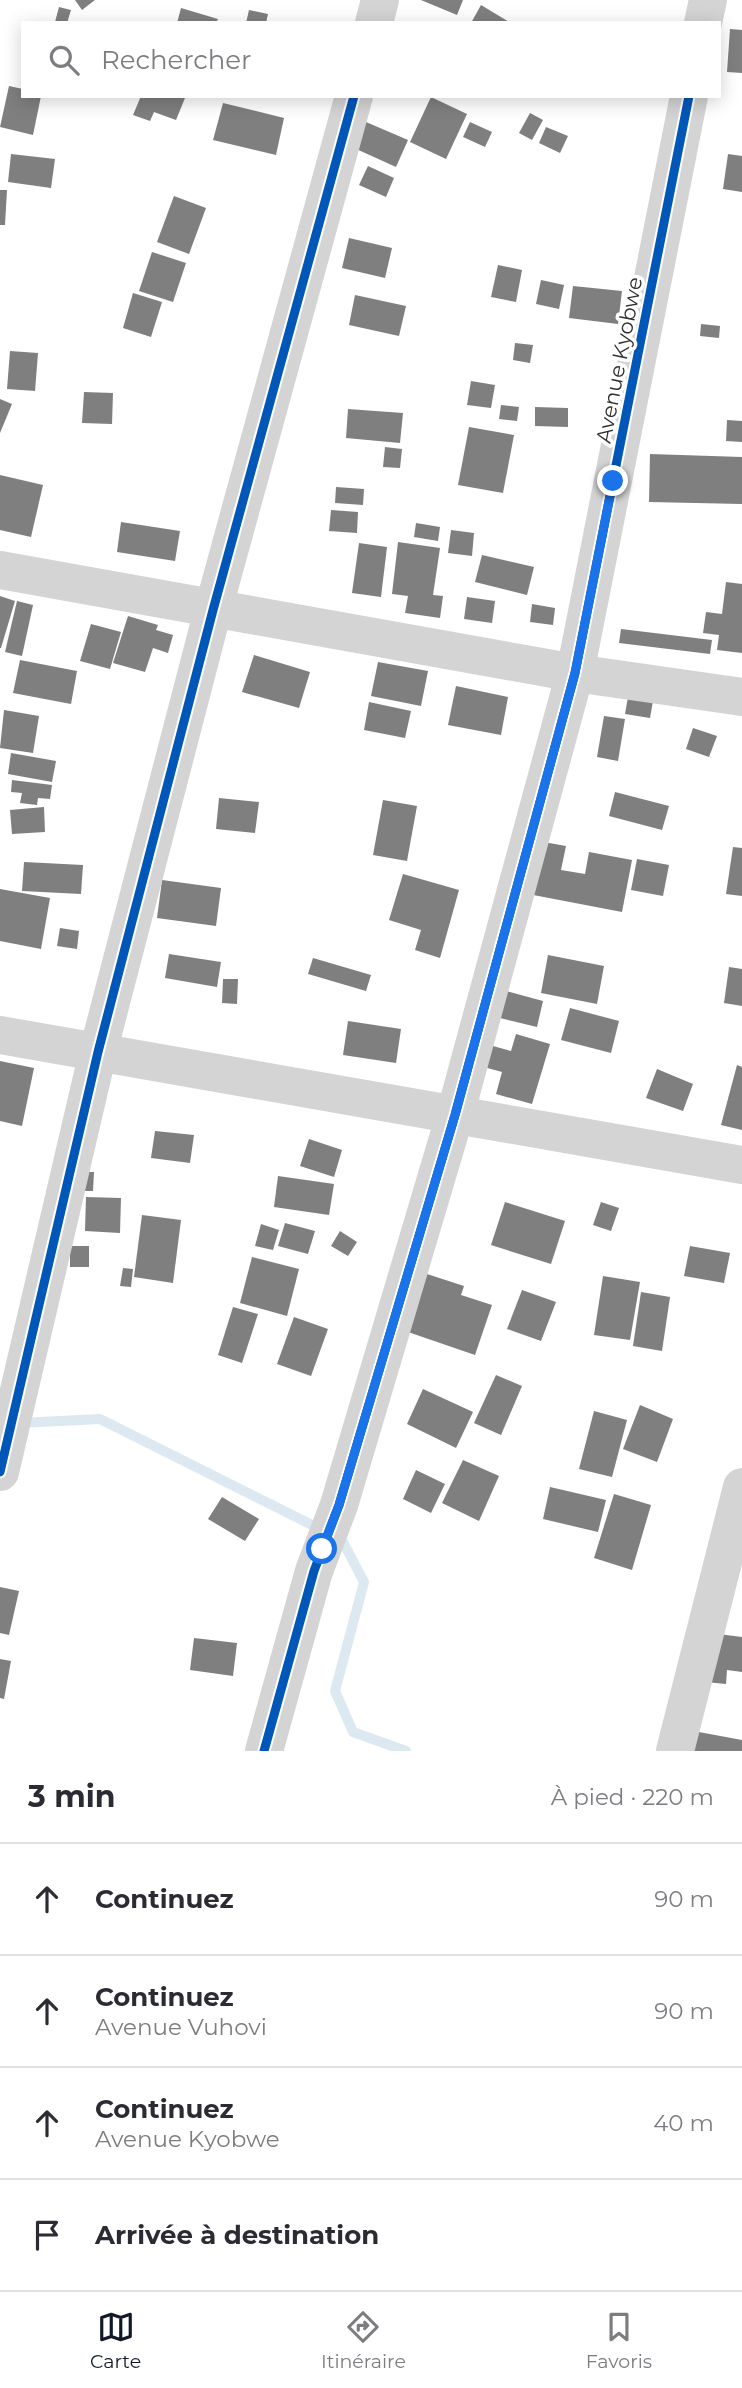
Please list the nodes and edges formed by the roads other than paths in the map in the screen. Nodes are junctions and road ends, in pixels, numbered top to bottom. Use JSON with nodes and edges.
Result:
{"nodes":[{"id":1,"x":380,"y":0,"type":"edge"},
{"id":2,"x":708,"y":0,"type":"edge"},
{"id":3,"x":375,"y":21,"type":"edge"},
{"id":4,"x":703,"y":21,"type":"edge"},
{"id":5,"x":353,"y":98,"type":"edge"},
{"id":6,"x":689,"y":98,"type":"edge"},
{"id":7,"x":0,"y":570,"type":"edge"},
{"id":8,"x":213,"y":610,"type":"junction"},
{"id":9,"x":575,"y":673,"type":"junction"},
{"id":10,"x":742,"y":697,"type":"edge"},
{"id":11,"x":0,"y":1035,"type":"edge"},
{"id":12,"x":98,"y":1052,"type":"junction"},
{"id":13,"x":455,"y":1115,"type":"junction"},
{"id":14,"x":742,"y":1165,"type":"edge"},
{"id":15,"x":2,"y":1465,"type":"edge"},
{"id":16,"x":742,"y":1487,"type":"edge"},
{"id":17,"x":264,"y":1751,"type":"edge"},
{"id":18,"x":675,"y":1751,"type":"edge"}],
"edges":[{"from":1,"to":3,"type":"street"},
{"from":2,"to":4,"type":"street"},
{"from":5,"to":8,"type":"street"},
{"from":6,"to":9,"type":"street","name":"Avenue Kyobwe"},
{"from":7,"to":8,"type":"street"},
{"from":8,"to":9,"type":"street"},
{"from":8,"to":12,"type":"street"},
{"from":9,"to":10,"type":"street"},
{"from":9,"to":13,"type":"street","name":"Avenue Kyobwe"},
{"from":11,"to":12,"type":"street"},
{"from":12,"to":13,"type":"street"},
{"from":12,"to":15,"type":"street"},
{"from":13,"to":14,"type":"street"},
{"from":13,"to":17,"type":"street","name":"Avenue Kyobwe"},
{"from":16,"to":18,"type":"street"}]}
